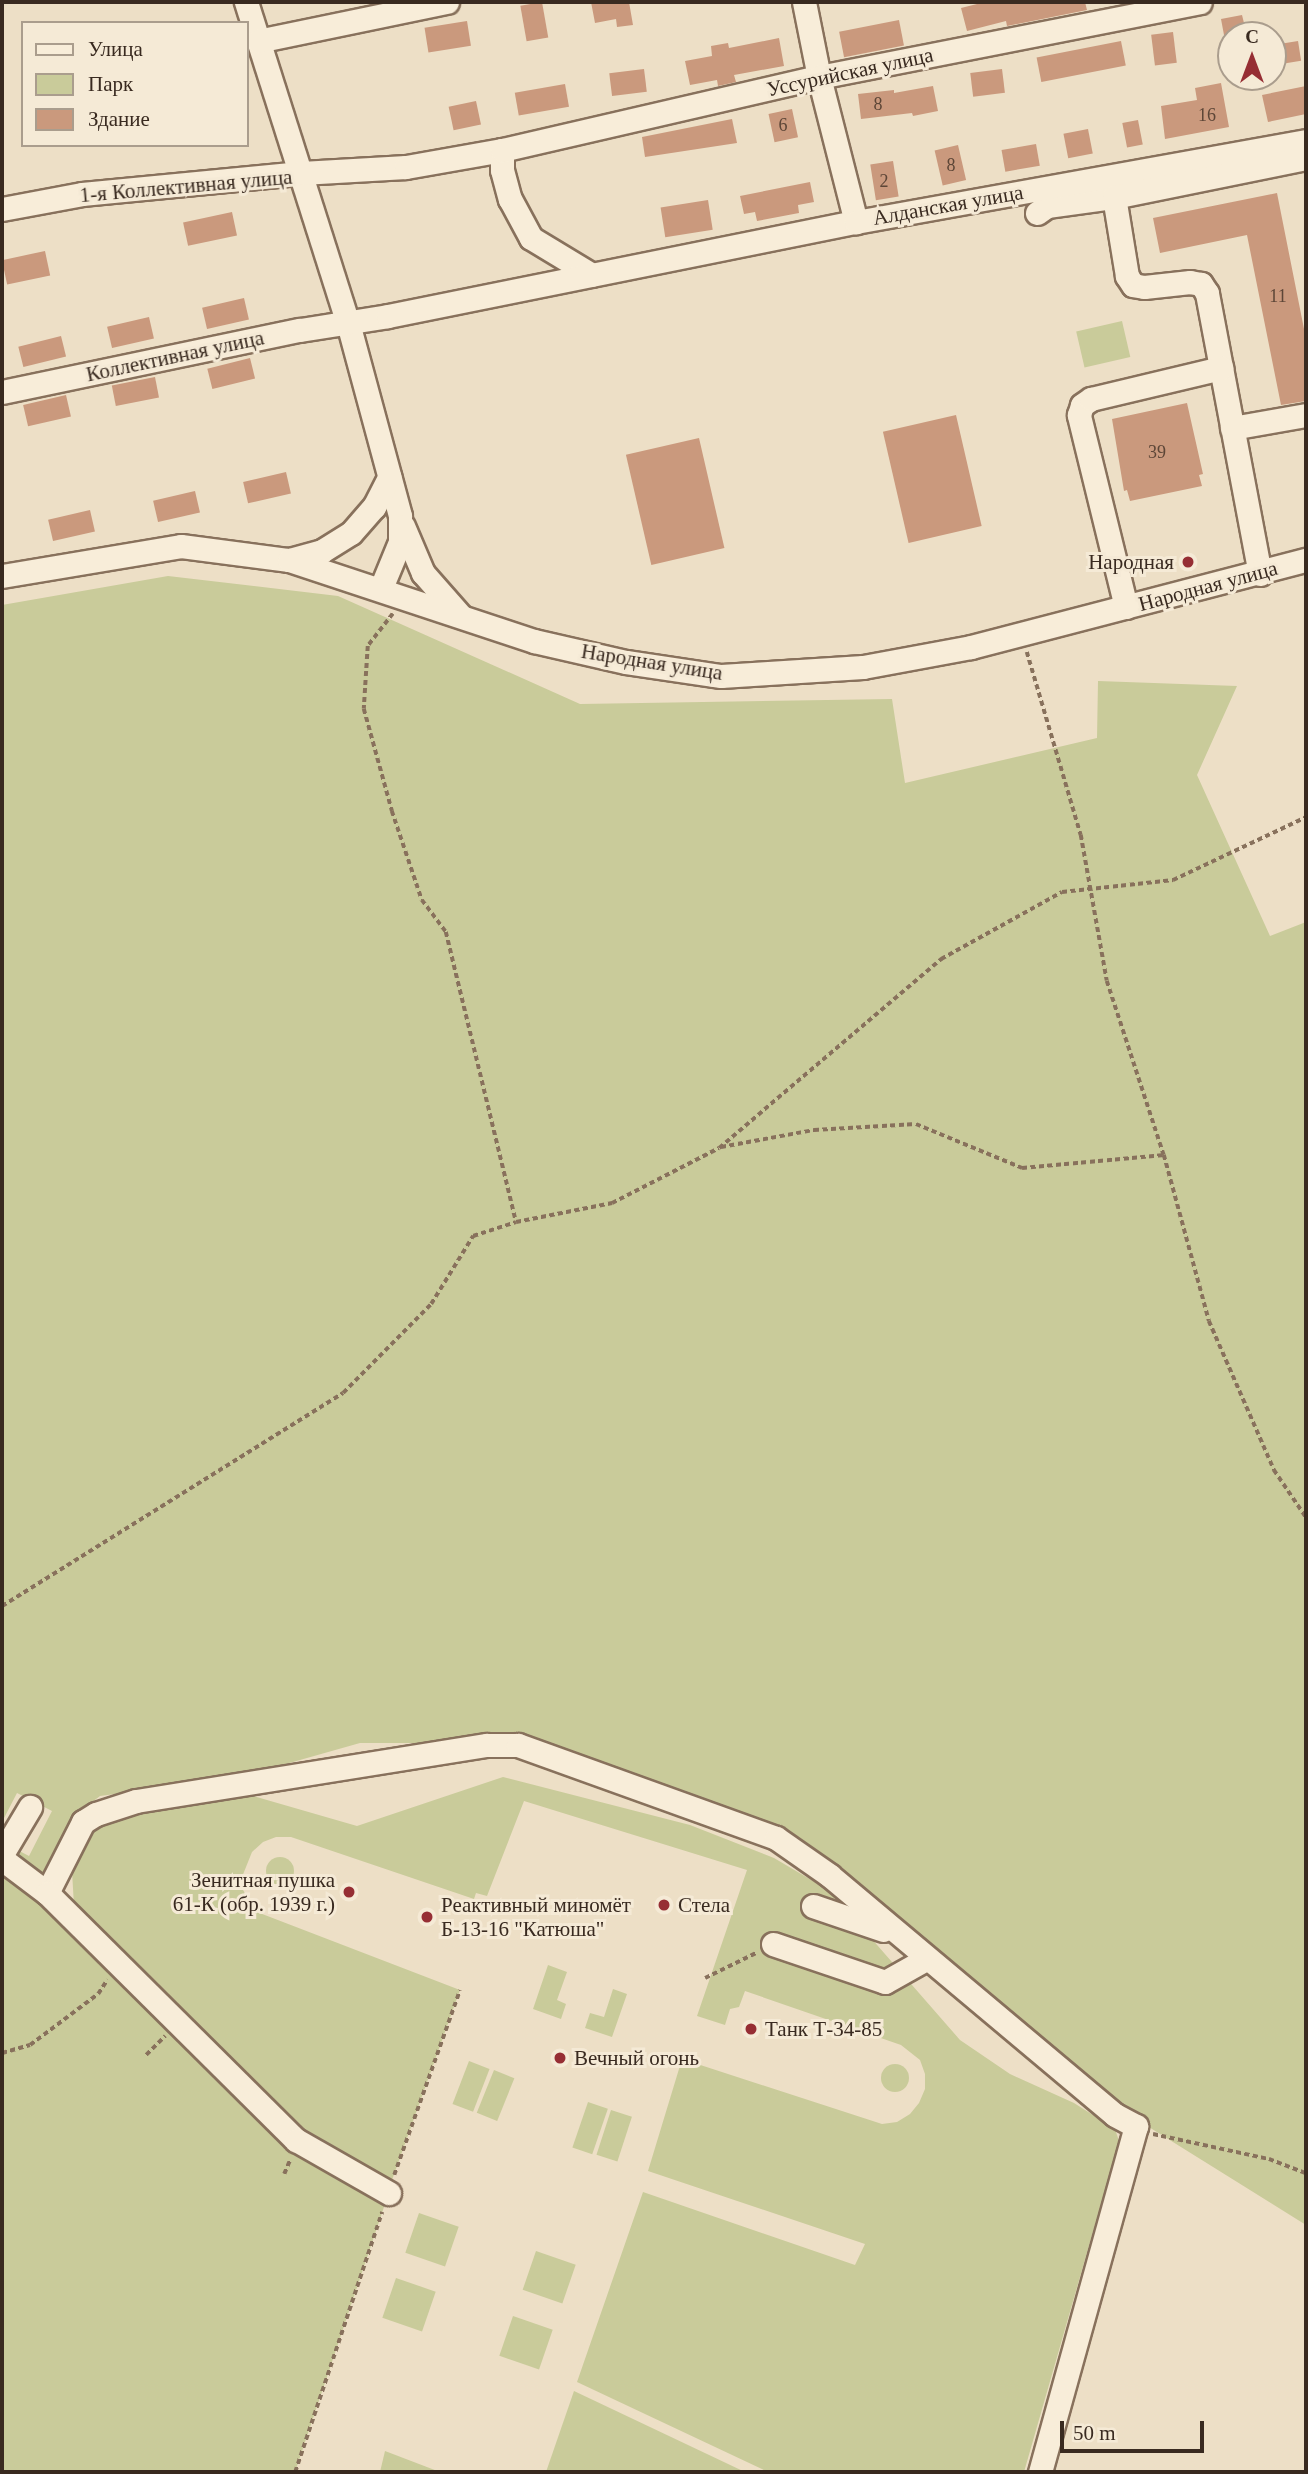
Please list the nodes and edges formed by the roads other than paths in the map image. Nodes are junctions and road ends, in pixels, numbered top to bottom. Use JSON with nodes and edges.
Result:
{"nodes":[{"id":1,"x":246,"y":2,"type":"edge"},
{"id":2,"x":446,"y":2,"type":"edge"},
{"id":3,"x":804,"y":2,"type":"edge"},
{"id":4,"x":1200,"y":2,"type":"edge"},
{"id":5,"x":258,"y":41,"type":"junction"},
{"id":6,"x":819,"y":77,"type":"junction"},
{"id":7,"x":502,"y":150,"type":"junction"},
{"id":8,"x":1305,"y":159,"type":"edge"},
{"id":9,"x":301,"y":173,"type":"junction"},
{"id":10,"x":1114,"y":197,"type":"junction"},
{"id":11,"x":2,"y":209,"type":"edge"},
{"id":12,"x":1037,"y":213,"type":"dead end"},
{"id":13,"x":856,"y":222,"type":"junction"},
{"id":14,"x":592,"y":275,"type":"junction"},
{"id":15,"x":348,"y":323,"type":"junction"},
{"id":16,"x":1221,"y":368,"type":"junction"},
{"id":17,"x":2,"y":392,"type":"edge"},
{"id":18,"x":1306,"y":415,"type":"edge"},
{"id":19,"x":1232,"y":428,"type":"junction"},
{"id":20,"x":389,"y":477,"type":"junction"},
{"id":21,"x":400,"y":516,"type":"junction"},
{"id":22,"x":289,"y":560,"type":"junction"},
{"id":23,"x":1306,"y":560,"type":"edge"},
{"id":24,"x":1260,"y":574,"type":"junction"},
{"id":25,"x":2,"y":576,"type":"edge"},
{"id":26,"x":381,"y":588,"type":"junction"},
{"id":27,"x":1126,"y":607,"type":"junction"},
{"id":28,"x":467,"y":620,"type":"junction"},
{"id":29,"x":30,"y":1807,"type":"dead end"},
{"id":30,"x":2,"y":1856,"type":"edge"},
{"id":31,"x":47,"y":1893,"type":"junction"},
{"id":32,"x":813,"y":1906,"type":"dead end"},
{"id":33,"x":896,"y":1934,"type":"junction"},
{"id":34,"x":773,"y":1944,"type":"road end"},
{"id":35,"x":926,"y":1959,"type":"junction"},
{"id":36,"x":389,"y":2193,"type":"road end"},
{"id":37,"x":1040,"y":2472,"type":"edge"}],
"edges":[{"from":1,"to":5,"type":"street"},
{"from":2,"to":5,"type":"street"},
{"from":3,"to":6,"type":"street"},
{"from":4,"to":6,"type":"street","name":"Уссурийская улица"},
{"from":5,"to":9,"type":"street"},
{"from":6,"to":7,"type":"street","name":"Уссурийская улица"},
{"from":6,"to":13,"type":"street"},
{"from":7,"to":9,"type":"street","name":"Уссурийская улица"},
{"from":7,"to":14,"type":"street"},
{"from":8,"to":10,"type":"street"},
{"from":8,"to":13,"type":"street","name":"Алданская улица"},
{"from":9,"to":11,"type":"street","name":"1-я Коллективная улица"},
{"from":9,"to":15,"type":"street","name":"1-я Коллективная улица"},
{"from":10,"to":12,"type":"street"},
{"from":10,"to":16,"type":"street"},
{"from":13,"to":14,"type":"street","name":"Алданская улица"},
{"from":14,"to":15,"type":"street","name":"Алданская улица"},
{"from":15,"to":17,"type":"street","name":"Коллективная улица"},
{"from":15,"to":20,"type":"street","name":"1-я Коллективная улица"},
{"from":16,"to":19,"type":"street"},
{"from":16,"to":27,"type":"street"},
{"from":18,"to":19,"type":"street"},
{"from":19,"to":24,"type":"street"},
{"from":20,"to":21,"type":"street","name":"1-я Коллективная улица"},
{"from":20,"to":22,"type":"street"},
{"from":21,"to":26,"type":"street"},
{"from":21,"to":28,"type":"street","name":"1-я Коллективная улица"},
{"from":22,"to":25,"type":"street","name":"Народная улица"},
{"from":22,"to":26,"type":"street","name":"Народная улица"},
{"from":23,"to":24,"type":"street","name":"Народная улица"},
{"from":24,"to":27,"type":"street","name":"Народная улица"},
{"from":26,"to":28,"type":"street","name":"Народная улица"},
{"from":27,"to":28,"type":"street","name":"Народная улица"},
{"from":29,"to":30,"type":"street"},
{"from":30,"to":31,"type":"street"},
{"from":31,"to":33,"type":"street"},
{"from":31,"to":36,"type":"street"},
{"from":32,"to":33,"type":"street"},
{"from":33,"to":35,"type":"street"},
{"from":34,"to":35,"type":"street"},
{"from":35,"to":37,"type":"street"}]}
